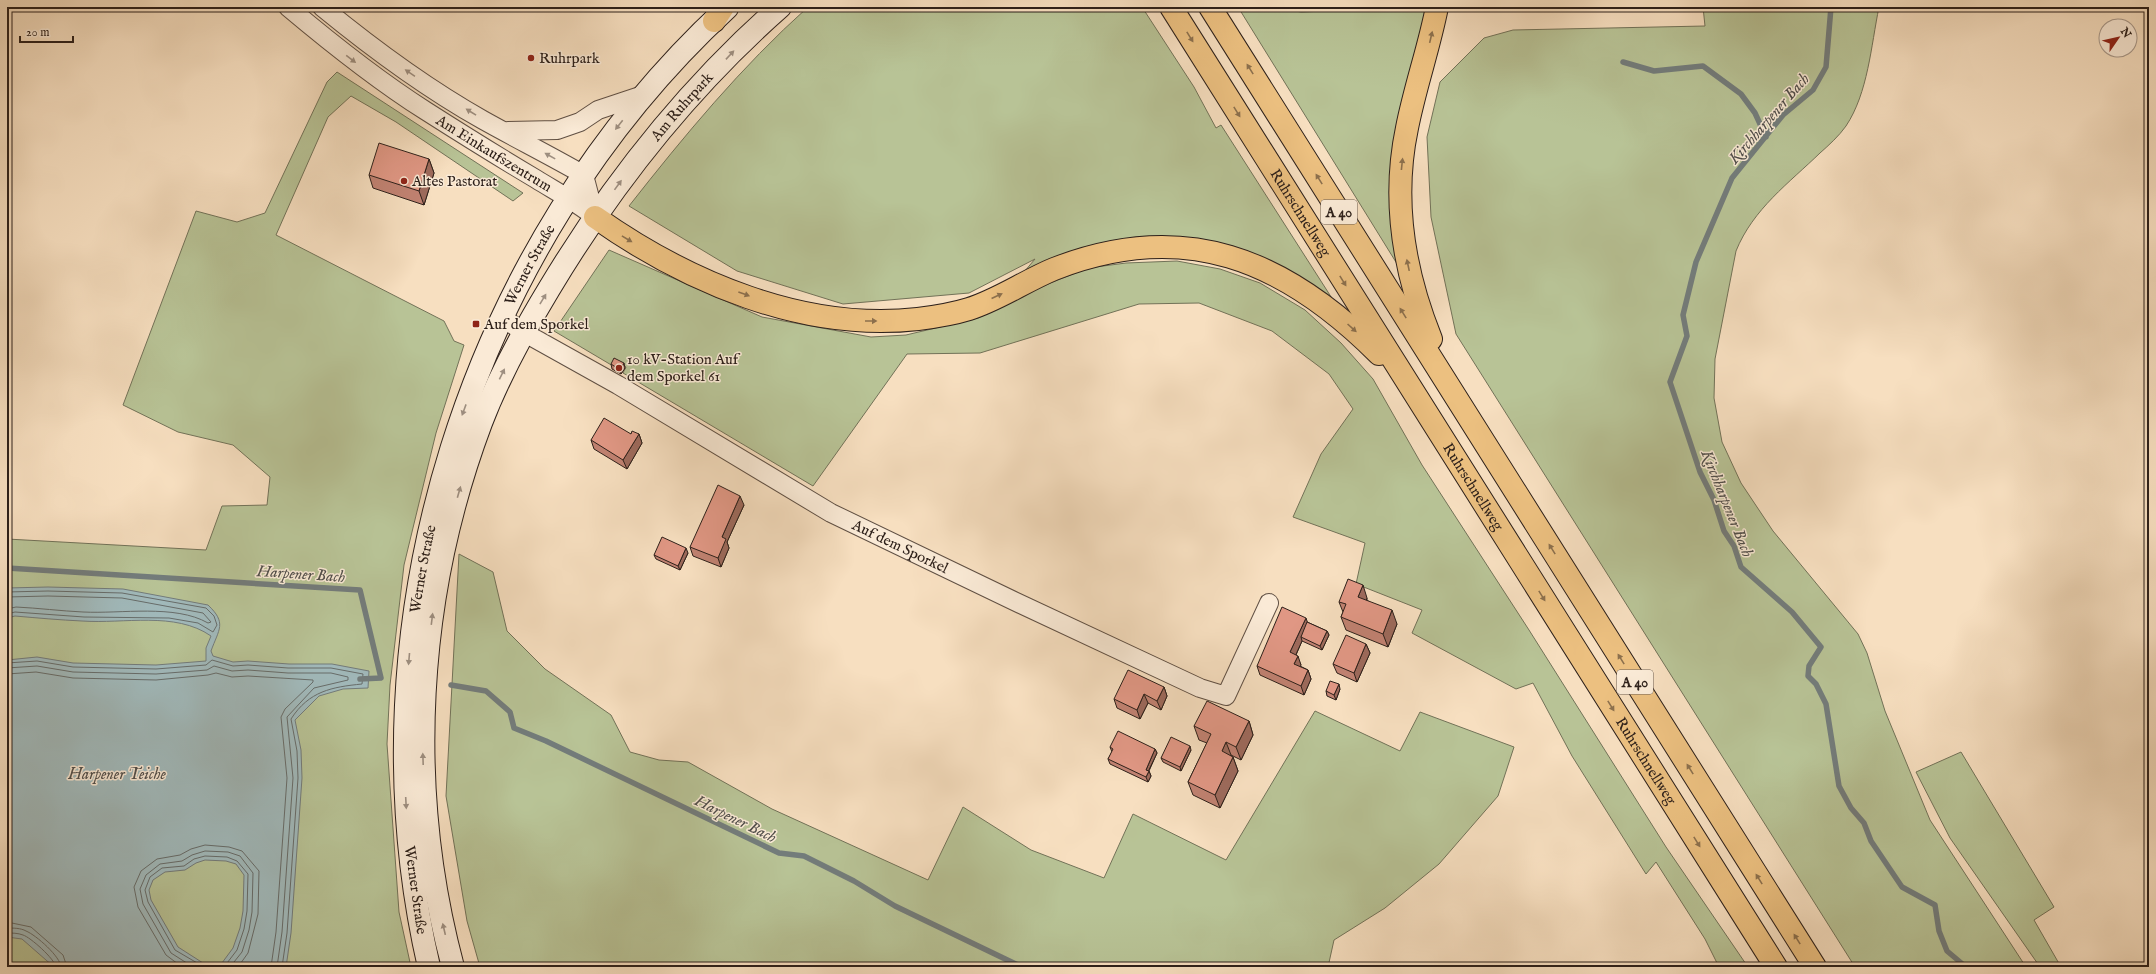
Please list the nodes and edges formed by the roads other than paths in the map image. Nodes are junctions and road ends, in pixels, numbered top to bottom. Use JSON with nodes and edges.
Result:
{"nodes":[{"id":1,"x":288,"y":7,"type":"edge"},
{"id":2,"x":322,"y":7,"type":"edge"},
{"id":3,"x":780,"y":7,"type":"edge"},
{"id":4,"x":1171,"y":7,"type":"edge"},
{"id":5,"x":1210,"y":7,"type":"edge"},
{"id":6,"x":1437,"y":7,"type":"edge"},
{"id":7,"x":722,"y":12,"type":"edge"},
{"id":8,"x":643,"y":95,"type":"junction"},
{"id":9,"x":505,"y":131,"type":"junction"},
{"id":10,"x":584,"y":175,"type":"junction"},
{"id":11,"x":569,"y":197,"type":"junction"},
{"id":12,"x":595,"y":216,"type":"junction"},
{"id":13,"x":502,"y":317,"type":"junction"},
{"id":14,"x":523,"y":332,"type":"junction"},
{"id":15,"x":1469,"y":417,"type":"junction"},
{"id":16,"x":1439,"y":432,"type":"junction"},
{"id":17,"x":1269,"y":603,"type":"dead end"},
{"id":18,"x":429,"y":967,"type":"edge"},
{"id":19,"x":453,"y":967,"type":"edge"},
{"id":20,"x":1776,"y":967,"type":"edge"},
{"id":21,"x":1815,"y":967,"type":"edge"}],
"edges":[{"from":1,"to":11,"type":"street","name":"Am Einkaufszentrum","one_way":true},
{"from":9,"to":2,"type":"street","name":"Am Einkaufszentrum","one_way":true},
{"from":12,"to":3,"type":"main road","name":"Am Ruhrpark","one_way":true},
{"from":4,"to":16,"type":"highway","name":"Ruhrschnellweg","number":"A 40","one_way":true},
{"from":15,"to":5,"type":"highway","number":"A 40","one_way":true},
{"from":15,"to":6,"type":"highway","one_way":true},
{"from":7,"to":8,"type":"main road"},
{"from":8,"to":9,"type":"street","name":"Am Einkaufszentrum"},
{"from":8,"to":10,"type":"main road","one_way":true},
{"from":10,"to":9,"type":"street","name":"Am Einkaufszentrum","one_way":true},
{"from":10,"to":11,"type":"main road"},
{"from":10,"to":12,"type":"street"},
{"from":11,"to":12,"type":"street","name":"Am Einkaufszentrum"},
{"from":11,"to":13,"type":"main road","name":"Werner Straße"},
{"from":14,"to":12,"type":"main road","name":"Werner Straße","one_way":true},
{"from":12,"to":16,"type":"highway","one_way":true},
{"from":13,"to":14,"type":"street","name":"Auf dem Sporkel"},
{"from":13,"to":18,"type":"main road","name":"Werner Straße","one_way":true},
{"from":14,"to":17,"type":"street","name":"Auf dem Sporkel"},
{"from":19,"to":14,"type":"main road","name":"Werner Straße","one_way":true},
{"from":21,"to":15,"type":"highway","number":"A 40","one_way":true},
{"from":16,"to":20,"type":"highway","name":"Ruhrschnellweg","number":"A 40","one_way":true}]}
